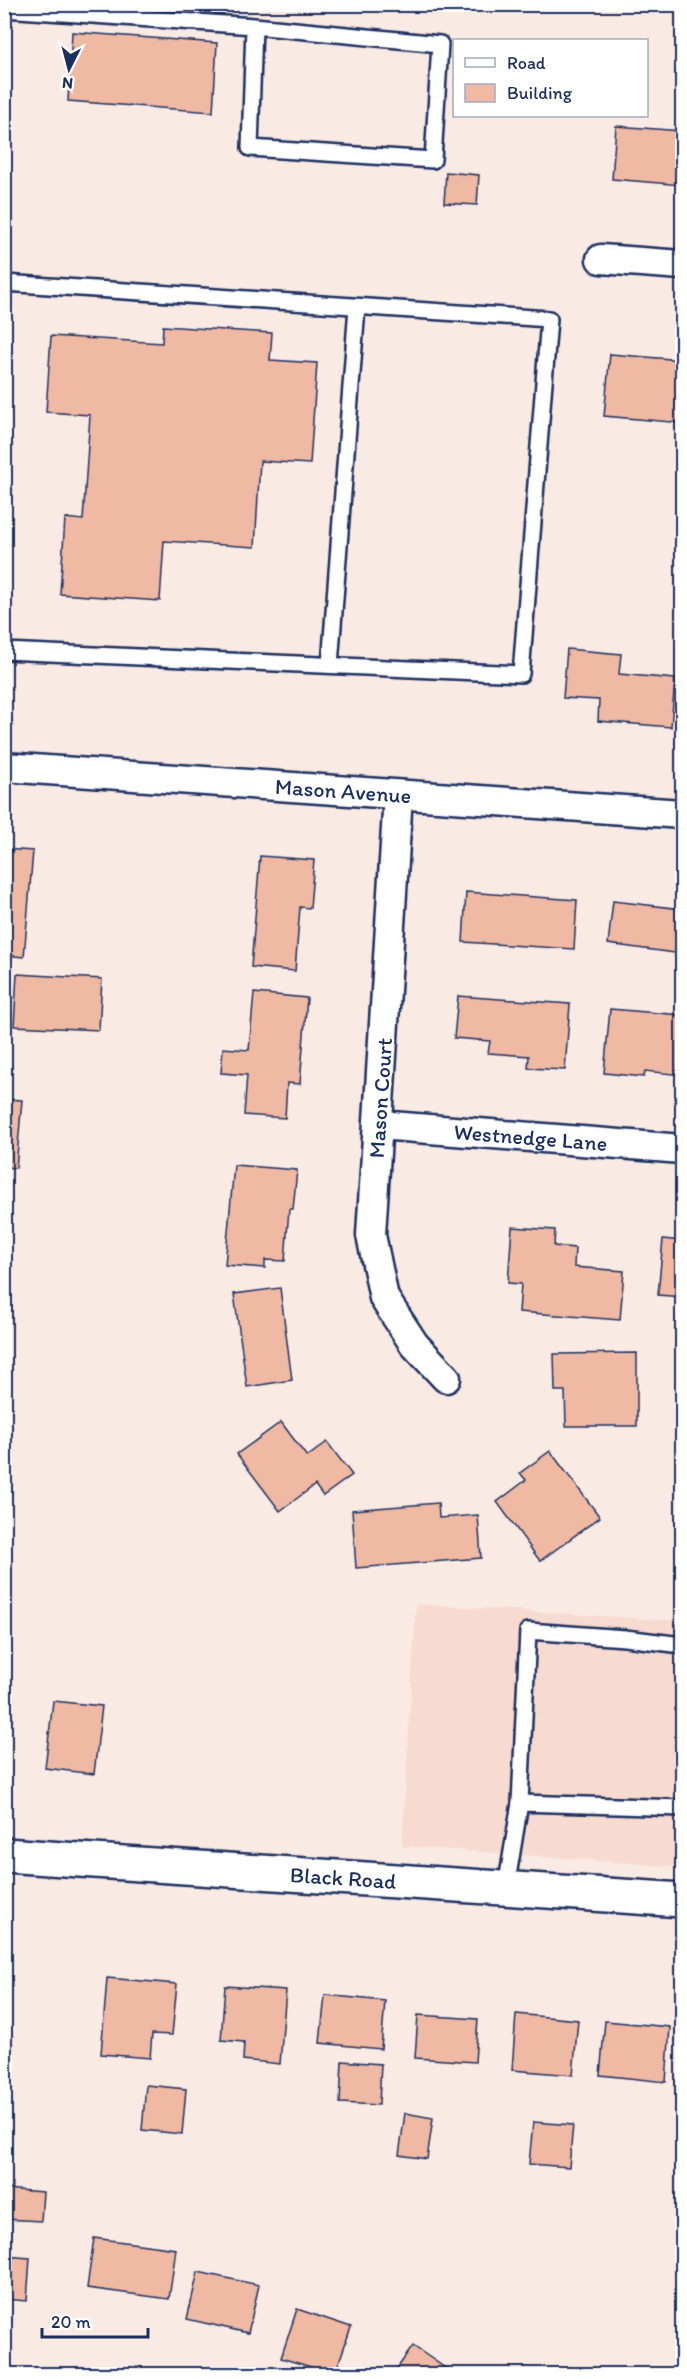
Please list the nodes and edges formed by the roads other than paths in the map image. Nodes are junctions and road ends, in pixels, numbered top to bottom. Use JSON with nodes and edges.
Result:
{"nodes":[{"id":1,"x":4,"y":9,"type":"edge"},
{"id":2,"x":254,"y":26,"type":"junction"},
{"id":3,"x":601,"y":259,"type":"dead end"},
{"id":4,"x":682,"y":265,"type":"edge"},
{"id":5,"x":4,"y":283,"type":"edge"},
{"id":6,"x":357,"y":307,"type":"junction"},
{"id":7,"x":4,"y":651,"type":"edge"},
{"id":8,"x":330,"y":665,"type":"junction"},
{"id":9,"x":4,"y":767,"type":"edge"},
{"id":10,"x":398,"y":795,"type":"junction"},
{"id":11,"x":682,"y":814,"type":"edge"},
{"id":12,"x":379,"y":1125,"type":"junction"},
{"id":13,"x":682,"y":1149,"type":"edge"},
{"id":14,"x":446,"y":1378,"type":"dead end"},
{"id":15,"x":682,"y":1645,"type":"edge"},
{"id":16,"x":520,"y":1803,"type":"junction"},
{"id":17,"x":682,"y":1808,"type":"edge"},
{"id":18,"x":4,"y":1855,"type":"edge"},
{"id":19,"x":506,"y":1888,"type":"junction"},
{"id":20,"x":682,"y":1900,"type":"edge"}],
"edges":[{"from":1,"to":2,"type":"lane"},
{"from":2,"to":2,"type":"lane"},
{"from":3,"to":4,"type":"street"},
{"from":5,"to":6,"type":"lane"},
{"from":6,"to":8,"type":"lane"},
{"from":6,"to":8,"type":"lane"},
{"from":7,"to":8,"type":"lane"},
{"from":9,"to":10,"type":"street","name":"Mason Avenue"},
{"from":10,"to":11,"type":"street","name":"Mason Avenue"},
{"from":10,"to":12,"type":"street","name":"Mason Court"},
{"from":12,"to":13,"type":"street","name":"Westnedge Lane"},
{"from":12,"to":14,"type":"street","name":"Mason Court"},
{"from":15,"to":16,"type":"lane"},
{"from":16,"to":17,"type":"lane"},
{"from":16,"to":19,"type":"lane"},
{"from":18,"to":19,"type":"main road","name":"Black Road"},
{"from":19,"to":20,"type":"main road","name":"Black Road"}]}
